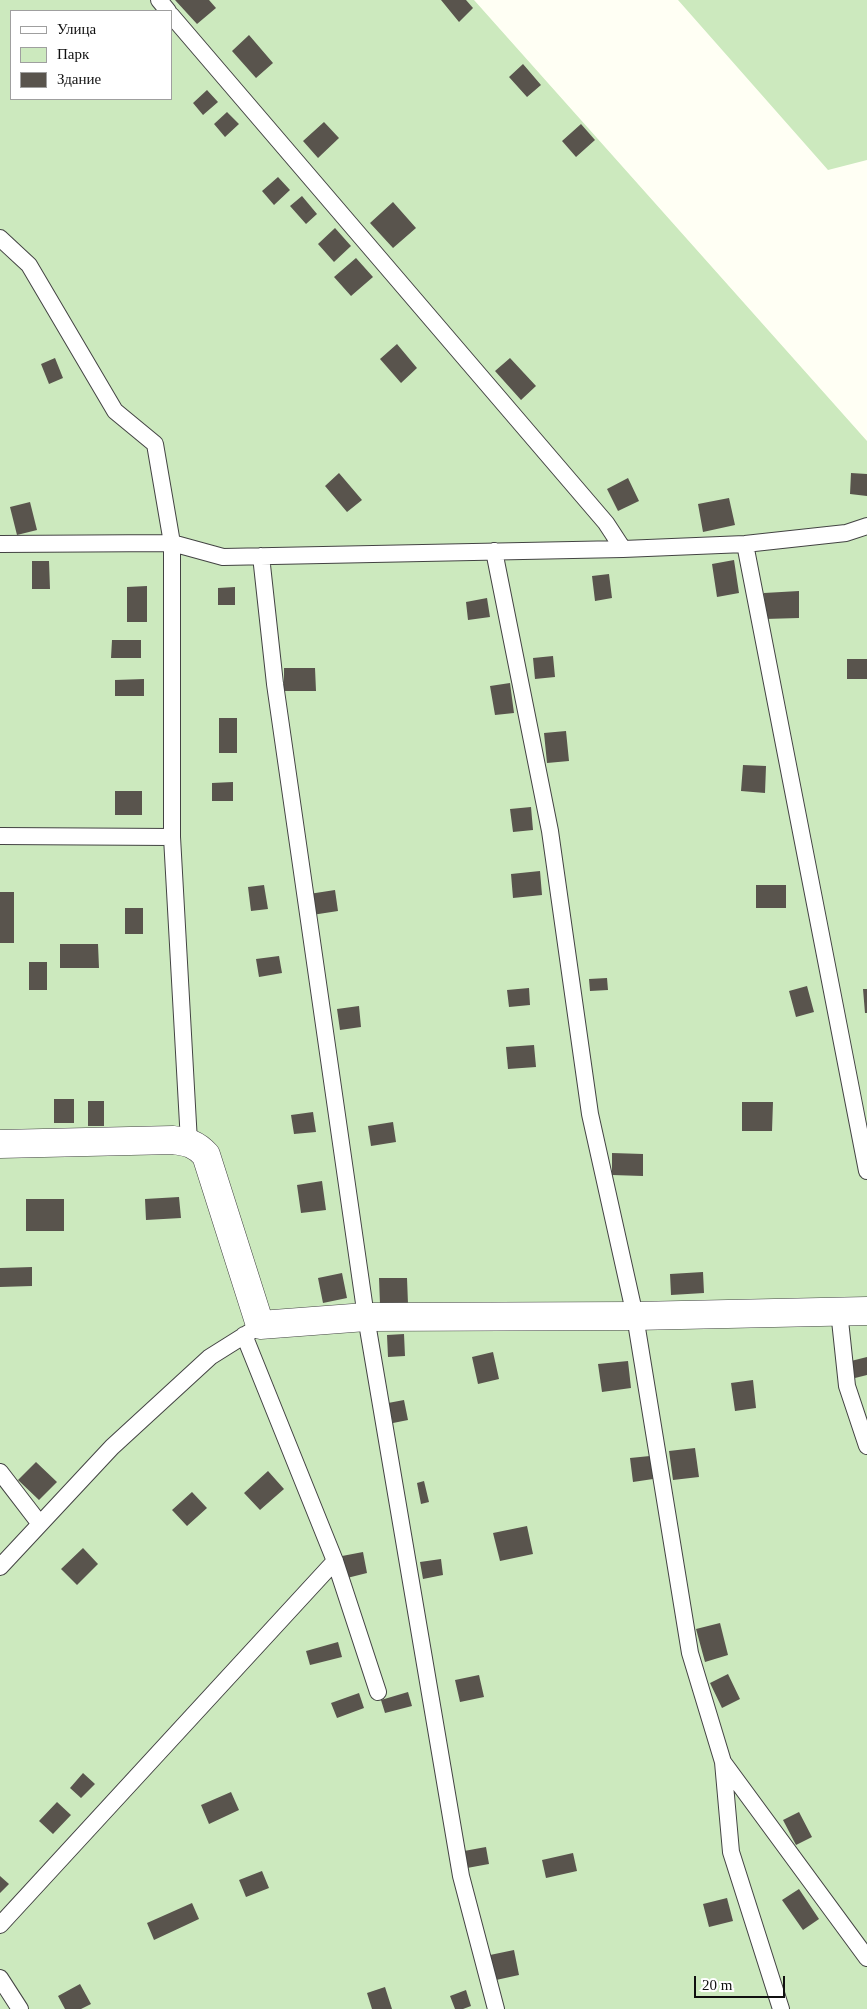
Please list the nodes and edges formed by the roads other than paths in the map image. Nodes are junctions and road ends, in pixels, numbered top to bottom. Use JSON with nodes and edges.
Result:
{"nodes":[{"id":1,"x":159,"y":0,"type":"edge"},
{"id":2,"x":167,"y":10,"type":"edge"},
{"id":3,"x":172,"y":16,"type":"edge"},
{"id":4,"x":0,"y":238,"type":"edge"},
{"id":5,"x":867,"y":526,"type":"edge"},
{"id":6,"x":172,"y":543,"type":"junction"},
{"id":7,"x":0,"y":544,"type":"edge"},
{"id":8,"x":745,"y":544,"type":"junction"},
{"id":9,"x":623,"y":549,"type":"junction"},
{"id":10,"x":494,"y":551,"type":"junction"},
{"id":11,"x":261,"y":556,"type":"junction"},
{"id":12,"x":0,"y":836,"type":"edge"},
{"id":13,"x":172,"y":837,"type":"junction"},
{"id":14,"x":189,"y":1142,"type":"junction"},
{"id":15,"x":0,"y":1144,"type":"edge"},
{"id":16,"x":867,"y":1171,"type":"edge"},
{"id":17,"x":839,"y":1311,"type":"junction"},
{"id":18,"x":867,"y":1311,"type":"edge"},
{"id":19,"x":635,"y":1316,"type":"junction"},
{"id":20,"x":366,"y":1317,"type":"junction"},
{"id":21,"x":252,"y":1330,"type":"junction"},
{"id":22,"x":867,"y":1446,"type":"edge"},
{"id":23,"x":0,"y":1472,"type":"edge"},
{"id":24,"x":40,"y":1524,"type":"junction"},
{"id":25,"x":335,"y":1560,"type":"junction"},
{"id":26,"x":0,"y":1567,"type":"edge"},
{"id":27,"x":378,"y":1692,"type":"dead end"},
{"id":28,"x":723,"y":1762,"type":"junction"},
{"id":29,"x":0,"y":1925,"type":"edge"},
{"id":30,"x":867,"y":1958,"type":"edge"},
{"id":31,"x":0,"y":1978,"type":"edge"},
{"id":32,"x":20,"y":2009,"type":"edge"},
{"id":33,"x":496,"y":2009,"type":"edge"},
{"id":34,"x":781,"y":2009,"type":"edge"}],
"edges":[{"from":1,"to":2,"type":"lane"},
{"from":3,"to":9,"type":"lane"},
{"from":4,"to":6,"type":"lane"},
{"from":5,"to":8,"type":"lane"},
{"from":6,"to":7,"type":"lane"},
{"from":6,"to":11,"type":"lane"},
{"from":6,"to":13,"type":"lane"},
{"from":8,"to":9,"type":"lane"},
{"from":8,"to":16,"type":"lane"},
{"from":9,"to":10,"type":"lane"},
{"from":10,"to":11,"type":"lane"},
{"from":10,"to":19,"type":"lane"},
{"from":11,"to":20,"type":"lane"},
{"from":12,"to":13,"type":"lane"},
{"from":13,"to":14,"type":"lane"},
{"from":14,"to":15,"type":"street"},
{"from":14,"to":21,"type":"street"},
{"from":17,"to":18,"type":"street"},
{"from":17,"to":19,"type":"street"},
{"from":17,"to":22,"type":"lane"},
{"from":19,"to":20,"type":"street"},
{"from":19,"to":28,"type":"lane"},
{"from":20,"to":21,"type":"street"},
{"from":20,"to":33,"type":"lane"},
{"from":21,"to":24,"type":"lane"},
{"from":21,"to":25,"type":"lane"},
{"from":23,"to":24,"type":"lane"},
{"from":24,"to":26,"type":"lane"},
{"from":25,"to":27,"type":"lane"},
{"from":25,"to":29,"type":"lane"},
{"from":28,"to":30,"type":"lane"},
{"from":28,"to":34,"type":"lane"},
{"from":31,"to":32,"type":"lane"}]}
